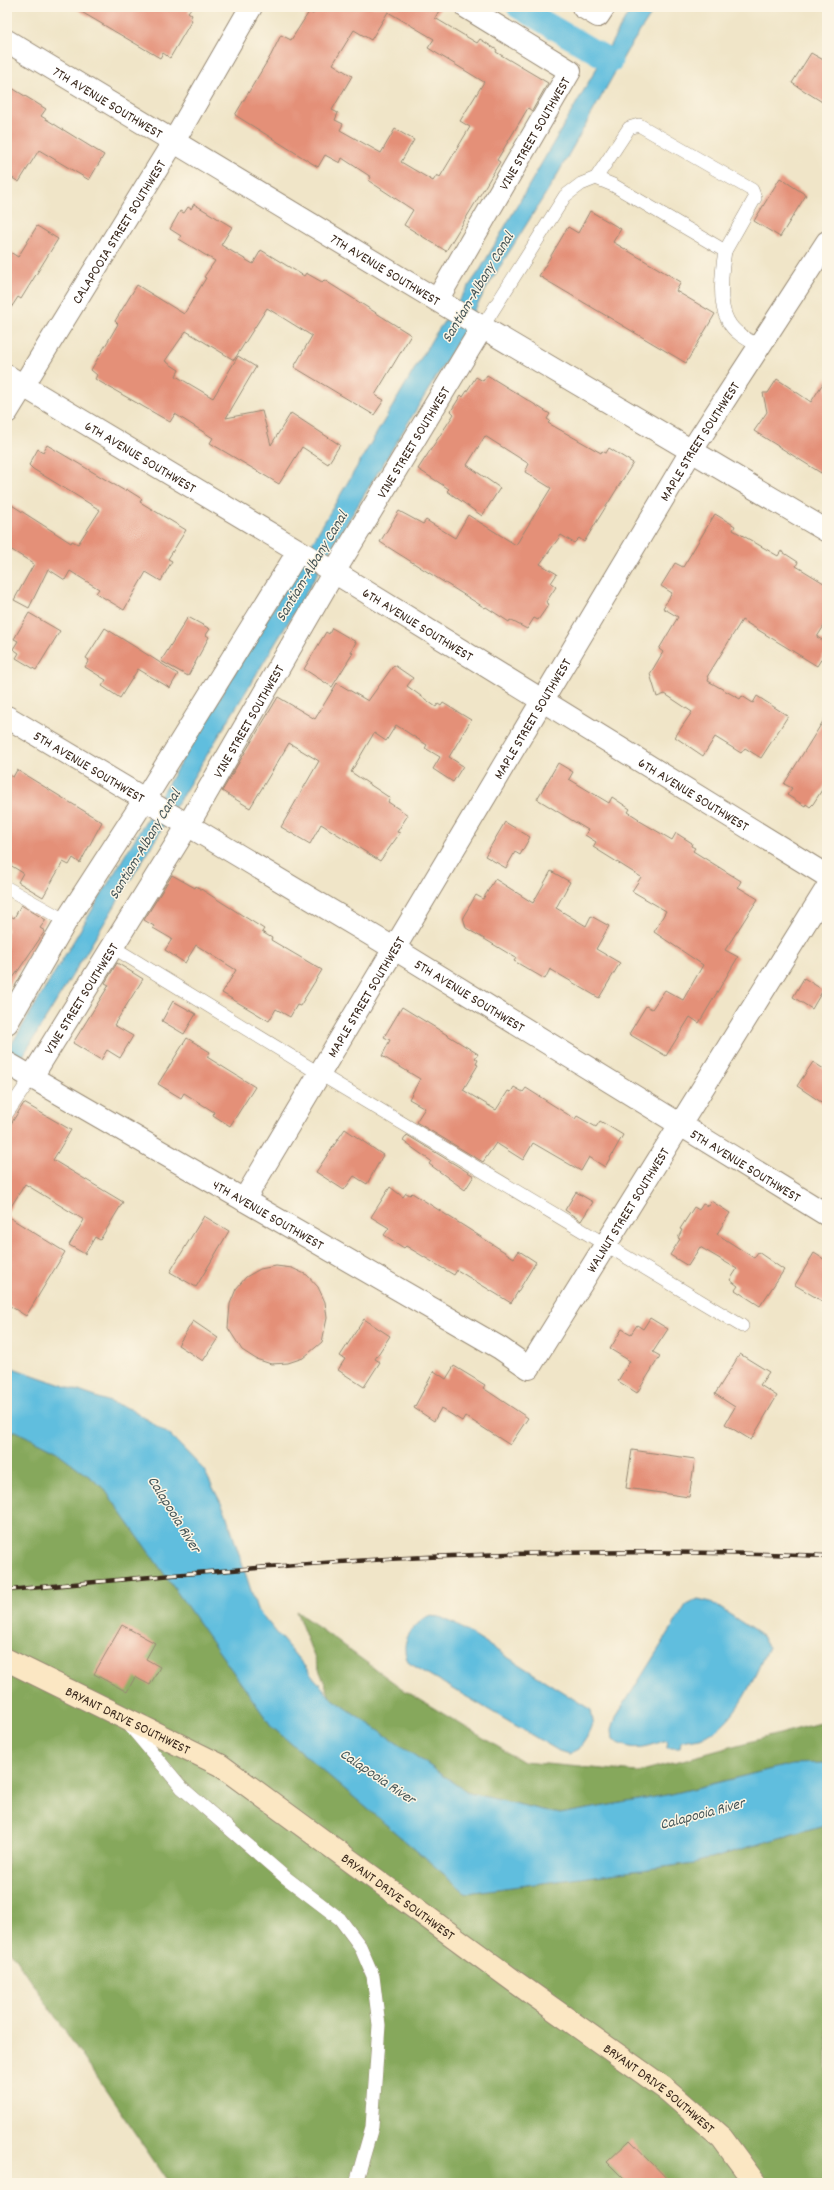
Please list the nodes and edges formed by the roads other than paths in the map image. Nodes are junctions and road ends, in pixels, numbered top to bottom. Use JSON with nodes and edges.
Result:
{"nodes":[{"id":1,"x":251,"y":7,"type":"edge"},
{"id":2,"x":466,"y":7,"type":"edge"},
{"id":3,"x":7,"y":41,"type":"edge"},
{"id":4,"x":174,"y":141,"type":"junction"},
{"id":5,"x":596,"y":178,"type":"junction"},
{"id":6,"x":827,"y":242,"type":"edge"},
{"id":7,"x":725,"y":251,"type":"junction"},
{"id":8,"x":444,"y":304,"type":"junction"},
{"id":9,"x":477,"y":322,"type":"junction"},
{"id":10,"x":759,"y":346,"type":"junction"},
{"id":11,"x":15,"y":381,"type":"edge"},
{"id":12,"x":7,"y":412,"type":"edge"},
{"id":13,"x":692,"y":450,"type":"junction"},
{"id":14,"x":827,"y":531,"type":"edge"},
{"id":15,"x":299,"y":553,"type":"junction"},
{"id":16,"x":330,"y":570,"type":"junction"},
{"id":17,"x":542,"y":700,"type":"junction"},
{"id":18,"x":7,"y":717,"type":"edge"},
{"id":19,"x":149,"y":801,"type":"junction"},
{"id":20,"x":182,"y":821,"type":"junction"},
{"id":21,"x":827,"y":876,"type":"edge"},
{"id":22,"x":7,"y":888,"type":"edge"},
{"id":23,"x":827,"y":888,"type":"edge"},
{"id":24,"x":66,"y":922,"type":"junction"},
{"id":25,"x":111,"y":946,"type":"junction"},
{"id":26,"x":395,"y":949,"type":"junction"},
{"id":27,"x":7,"y":1023,"type":"edge"},
{"id":28,"x":20,"y":1071,"type":"edge"},
{"id":29,"x":320,"y":1074,"type":"junction"},
{"id":30,"x":7,"y":1113,"type":"edge"},
{"id":31,"x":679,"y":1124,"type":"junction"},
{"id":32,"x":244,"y":1200,"type":"junction"},
{"id":33,"x":827,"y":1215,"type":"edge"},
{"id":34,"x":606,"y":1245,"type":"junction"},
{"id":35,"x":742,"y":1326,"type":"dead end"},
{"id":36,"x":529,"y":1368,"type":"joint"},
{"id":37,"x":7,"y":1660,"type":"edge"},
{"id":38,"x":122,"y":1718,"type":"junction"},
{"id":39,"x":758,"y":2182,"type":"edge"},
{"id":40,"x":356,"y":2183,"type":"edge"}],
"edges":[{"from":1,"to":4,"type":"street","name":"CALAPOOIA STREET SOUTHWEST"},
{"from":2,"to":8,"type":"street","name":"VINE STREET SOUTHWEST"},
{"from":3,"to":4,"type":"street","name":"7TH AVENUE SOUTHWEST"},
{"from":4,"to":8,"type":"street","name":"7TH AVENUE SOUTHWEST"},
{"from":4,"to":11,"type":"street","name":"CALAPOOIA STREET SOUTHWEST"},
{"from":5,"to":7,"type":"lane"},
{"from":5,"to":7,"type":"lane"},
{"from":5,"to":9,"type":"lane"},
{"from":6,"to":10,"type":"street","name":"MAPLE STREET SOUTHWEST"},
{"from":7,"to":10,"type":"lane"},
{"from":8,"to":9,"type":"street","name":"7TH AVENUE SOUTHWEST"},
{"from":9,"to":13,"type":"street","name":"7TH AVENUE SOUTHWEST"},
{"from":9,"to":16,"type":"street","name":"VINE STREET SOUTHWEST"},
{"from":10,"to":13,"type":"street","name":"MAPLE STREET SOUTHWEST"},
{"from":11,"to":12,"type":"street","name":"CALAPOOIA STREET SOUTHWEST"},
{"from":11,"to":15,"type":"street","name":"6TH AVENUE SOUTHWEST"},
{"from":13,"to":14,"type":"street","name":"7TH AVENUE SOUTHWEST"},
{"from":13,"to":17,"type":"street","name":"MAPLE STREET SOUTHWEST"},
{"from":15,"to":16,"type":"street","name":"6TH AVENUE SOUTHWEST"},
{"from":15,"to":19,"type":"street"},
{"from":16,"to":17,"type":"street","name":"6TH AVENUE SOUTHWEST"},
{"from":16,"to":20,"type":"street","name":"VINE STREET SOUTHWEST"},
{"from":17,"to":21,"type":"street","name":"6TH AVENUE SOUTHWEST"},
{"from":17,"to":26,"type":"street","name":"MAPLE STREET SOUTHWEST"},
{"from":18,"to":19,"type":"street","name":"5TH AVENUE SOUTHWEST"},
{"from":19,"to":20,"type":"street","name":"5TH AVENUE SOUTHWEST"},
{"from":19,"to":24,"type":"street"},
{"from":20,"to":25,"type":"street","name":"VINE STREET SOUTHWEST"},
{"from":20,"to":26,"type":"street","name":"5TH AVENUE SOUTHWEST"},
{"from":22,"to":24,"type":"lane"},
{"from":23,"to":31,"type":"street","name":"WALNUT STREET SOUTHWEST"},
{"from":24,"to":27,"type":"street"},
{"from":25,"to":28,"type":"street","name":"VINE STREET SOUTHWEST"},
{"from":25,"to":29,"type":"lane"},
{"from":26,"to":29,"type":"street","name":"MAPLE STREET SOUTHWEST"},
{"from":26,"to":31,"type":"street","name":"5TH AVENUE SOUTHWEST"},
{"from":28,"to":30,"type":"lane","name":"VINE STREET SOUTHWEST"},
{"from":28,"to":32,"type":"street","name":"4TH AVENUE SOUTHWEST"},
{"from":29,"to":32,"type":"street","name":"MAPLE STREET SOUTHWEST"},
{"from":29,"to":34,"type":"lane"},
{"from":31,"to":33,"type":"street","name":"5TH AVENUE SOUTHWEST"},
{"from":31,"to":34,"type":"street","name":"WALNUT STREET SOUTHWEST"},
{"from":32,"to":36,"type":"street","name":"4TH AVENUE SOUTHWEST"},
{"from":34,"to":35,"type":"lane"},
{"from":34,"to":36,"type":"street","name":"WALNUT STREET SOUTHWEST"},
{"from":37,"to":38,"type":"street","name":"BRYANT DRIVE SOUTHWEST"},
{"from":38,"to":39,"type":"street","name":"BRYANT DRIVE SOUTHWEST"},
{"from":38,"to":40,"type":"lane"}]}
